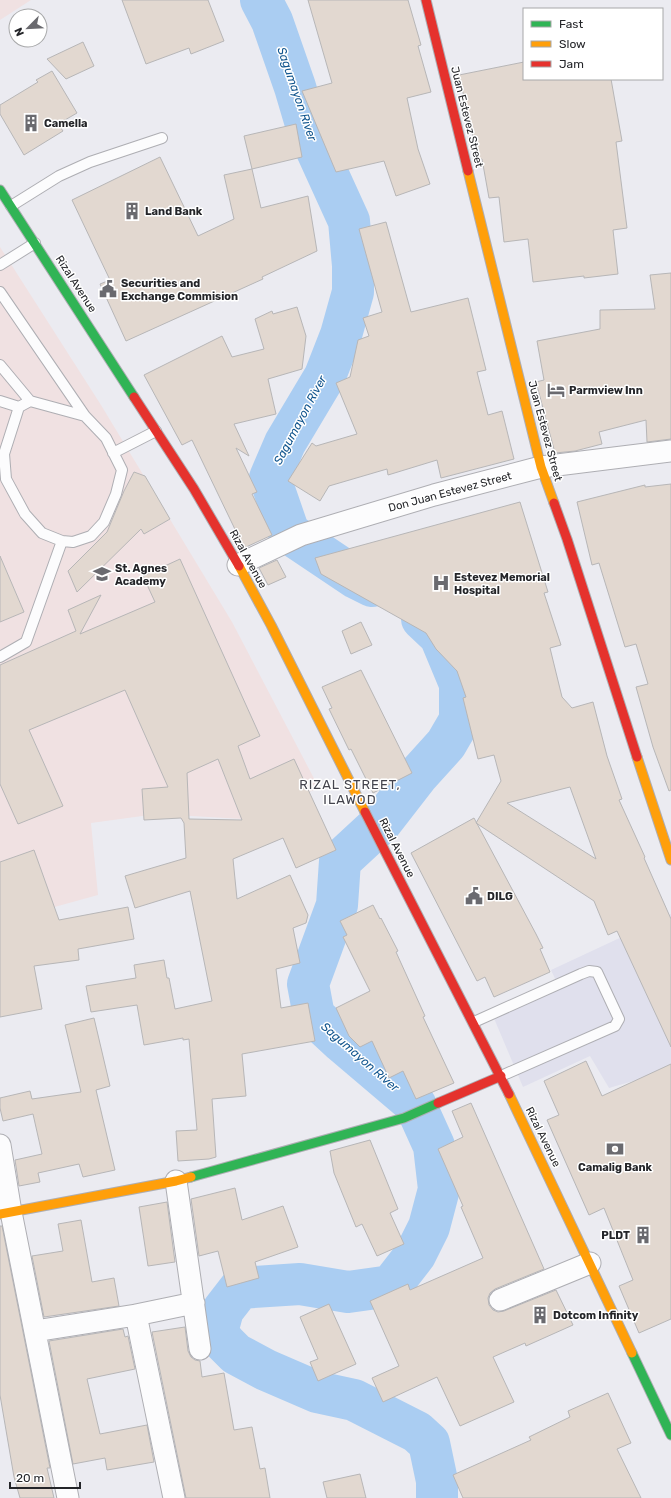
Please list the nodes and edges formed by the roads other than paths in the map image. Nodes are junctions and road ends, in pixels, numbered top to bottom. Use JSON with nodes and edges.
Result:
{"nodes":[{"id":1,"x":426,"y":0,"type":"edge"},
{"id":2,"x":162,"y":138,"type":"dead end"},
{"id":3,"x":0,"y":190,"type":"edge"},
{"id":4,"x":11,"y":206,"type":"junction"},
{"id":5,"x":34,"y":243,"type":"junction"},
{"id":6,"x":0,"y":265,"type":"edge"},
{"id":7,"x":0,"y":292,"type":"edge"},
{"id":8,"x":0,"y":365,"type":"edge"},
{"id":9,"x":0,"y":401,"type":"edge"},
{"id":10,"x":30,"y":401,"type":"junction"},
{"id":11,"x":19,"y":407,"type":"junction"},
{"id":12,"x":85,"y":416,"type":"junction"},
{"id":13,"x":156,"y":431,"type":"junction"},
{"id":14,"x":671,"y":451,"type":"edge"},
{"id":15,"x":113,"y":453,"type":"junction"},
{"id":16,"x":541,"y":467,"type":"junction"},
{"id":17,"x":62,"y":541,"type":"junction"},
{"id":18,"x":238,"y":565,"type":"junction"},
{"id":19,"x":0,"y":657,"type":"edge"},
{"id":20,"x":671,"y":860,"type":"edge"},
{"id":21,"x":474,"y":1022,"type":"junction"},
{"id":22,"x":501,"y":1076,"type":"junction"},
{"id":23,"x":0,"y":1145,"type":"edge"},
{"id":24,"x":176,"y":1181,"type":"junction"},
{"id":25,"x":6,"y":1213,"type":"edge"},
{"id":26,"x":590,"y":1263,"type":"junction"},
{"id":27,"x":500,"y":1300,"type":"dead end"},
{"id":28,"x":194,"y":1303,"type":"junction"},
{"id":29,"x":136,"y":1315,"type":"junction"},
{"id":30,"x":35,"y":1331,"type":"junction"},
{"id":31,"x":200,"y":1349,"type":"dead end"},
{"id":32,"x":671,"y":1435,"type":"edge"},
{"id":33,"x":68,"y":1498,"type":"edge"},
{"id":34,"x":174,"y":1498,"type":"edge"}],
"edges":[{"from":1,"to":16,"type":"main road","name":"Juan Estevez Street"},
{"from":2,"to":4,"type":"lane"},
{"from":3,"to":4,"type":"main road","name":"Rizal Avenue"},
{"from":4,"to":5,"type":"main road","name":"Rizal Avenue"},
{"from":5,"to":6,"type":"lane"},
{"from":5,"to":13,"type":"main road","name":"Rizal Avenue"},
{"from":7,"to":12,"type":"lane"},
{"from":8,"to":10,"type":"lane"},
{"from":9,"to":11,"type":"lane"},
{"from":10,"to":11,"type":"lane"},
{"from":10,"to":12,"type":"lane"},
{"from":11,"to":17,"type":"lane"},
{"from":12,"to":15,"type":"lane"},
{"from":13,"to":15,"type":"lane"},
{"from":13,"to":18,"type":"main road","name":"Rizal Avenue"},
{"from":14,"to":16,"type":"street","name":"Don Juan Estevez Street"},
{"from":15,"to":17,"type":"lane"},
{"from":16,"to":18,"type":"street","name":"Don Juan Estevez Street"},
{"from":16,"to":20,"type":"main road","name":"Juan Estevez Street"},
{"from":17,"to":19,"type":"lane"},
{"from":18,"to":21,"type":"main road","name":"Rizal Avenue"},
{"from":21,"to":22,"type":"main road","name":"Rizal Avenue"},
{"from":21,"to":22,"type":"lane"},
{"from":22,"to":24,"type":"main road"},
{"from":22,"to":26,"type":"main road","name":"Rizal Avenue"},
{"from":23,"to":25,"type":"street"},
{"from":24,"to":25,"type":"main road"},
{"from":24,"to":28,"type":"street"},
{"from":25,"to":30,"type":"street"},
{"from":26,"to":27,"type":"street"},
{"from":26,"to":32,"type":"main road","name":"Rizal Avenue"},
{"from":28,"to":29,"type":"street"},
{"from":28,"to":31,"type":"street"},
{"from":29,"to":30,"type":"street"},
{"from":29,"to":34,"type":"street"},
{"from":30,"to":33,"type":"street"}]}
